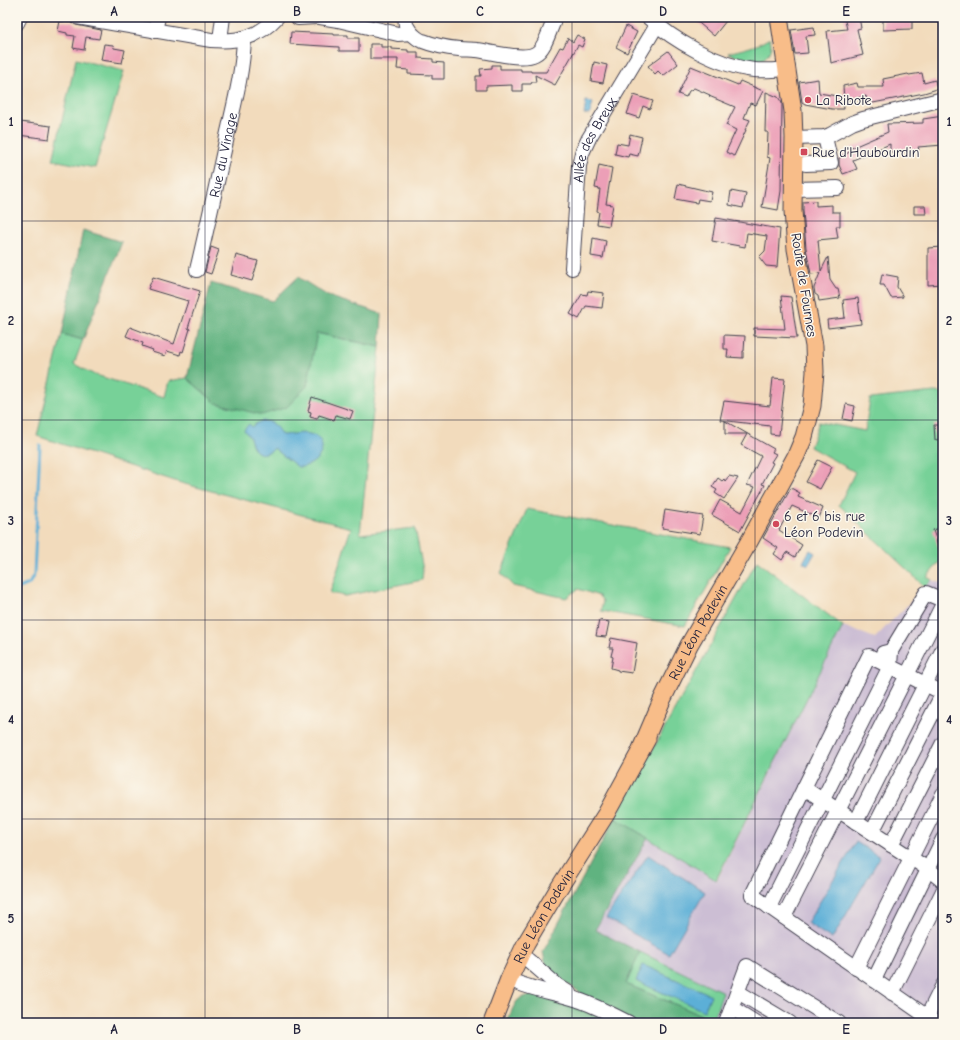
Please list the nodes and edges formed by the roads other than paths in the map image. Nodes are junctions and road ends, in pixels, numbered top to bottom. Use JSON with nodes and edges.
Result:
{"nodes":[{"id":1,"x":20,"y":17,"type":"edge"},
{"id":2,"x":77,"y":17,"type":"edge"},
{"id":3,"x":223,"y":17,"type":"edge"},
{"id":4,"x":277,"y":17,"type":"edge"},
{"id":5,"x":315,"y":17,"type":"edge"},
{"id":6,"x":320,"y":17,"type":"edge"},
{"id":7,"x":405,"y":17,"type":"edge"},
{"id":8,"x":779,"y":17,"type":"edge"},
{"id":9,"x":298,"y":18,"type":"dead end"},
{"id":10,"x":652,"y":20,"type":"edge"},
{"id":11,"x":17,"y":23,"type":"edge"},
{"id":12,"x":553,"y":23,"type":"dead end"},
{"id":13,"x":156,"y":24,"type":"edge"},
{"id":14,"x":411,"y":32,"type":"junction"},
{"id":15,"x":244,"y":38,"type":"junction"},
{"id":16,"x":220,"y":40,"type":"junction"},
{"id":17,"x":788,"y":69,"type":"junction"},
{"id":18,"x":943,"y":99,"type":"edge"},
{"id":19,"x":825,"y":137,"type":"junction"},
{"id":20,"x":794,"y":138,"type":"junction"},
{"id":21,"x":806,"y":164,"type":"dead end"},
{"id":22,"x":838,"y":188,"type":"dead end"},
{"id":23,"x":794,"y":189,"type":"junction"},
{"id":24,"x":572,"y":268,"type":"dead end"},
{"id":25,"x":197,"y":270,"type":"dead end"},
{"id":26,"x":776,"y":493,"type":"joint"},
{"id":27,"x":943,"y":600,"type":"edge"},
{"id":28,"x":943,"y":604,"type":"edge"},
{"id":29,"x":943,"y":649,"type":"edge"},
{"id":30,"x":891,"y":651,"type":"junction"},
{"id":31,"x":869,"y":656,"type":"junction"},
{"id":32,"x":890,"y":666,"type":"junction"},
{"id":33,"x":907,"y":675,"type":"junction"},
{"id":34,"x":925,"y":684,"type":"junction"},
{"id":35,"x":943,"y":693,"type":"edge"},
{"id":36,"x":943,"y":743,"type":"edge"},
{"id":37,"x":804,"y":788,"type":"junction"},
{"id":38,"x":943,"y":794,"type":"edge"},
{"id":39,"x":822,"y":800,"type":"junction"},
{"id":40,"x":838,"y":810,"type":"junction"},
{"id":41,"x":856,"y":822,"type":"junction"},
{"id":42,"x":872,"y":832,"type":"junction"},
{"id":43,"x":943,"y":839,"type":"edge"},
{"id":44,"x":891,"y":845,"type":"junction"},
{"id":45,"x":911,"y":858,"type":"junction"},
{"id":46,"x":928,"y":869,"type":"junction"},
{"id":47,"x":943,"y":881,"type":"edge"},
{"id":48,"x":943,"y":891,"type":"edge"},
{"id":49,"x":769,"y":907,"type":"junction"},
{"id":50,"x":784,"y":917,"type":"junction"},
{"id":51,"x":524,"y":958,"type":"junction"},
{"id":52,"x":856,"y":968,"type":"junction"},
{"id":53,"x":874,"y":980,"type":"junction"},
{"id":54,"x":513,"y":981,"type":"junction"},
{"id":55,"x":943,"y":985,"type":"edge"},
{"id":56,"x":738,"y":992,"type":"junction"},
{"id":57,"x":892,"y":993,"type":"junction"},
{"id":58,"x":580,"y":1000,"type":"junction"},
{"id":59,"x":732,"y":1008,"type":"junction"},
{"id":60,"x":928,"y":1021,"type":"edge"},
{"id":61,"x":492,"y":1023,"type":"edge"},
{"id":62,"x":501,"y":1023,"type":"edge"},
{"id":63,"x":629,"y":1023,"type":"edge"},
{"id":64,"x":726,"y":1023,"type":"edge"},
{"id":65,"x":756,"y":1023,"type":"edge"},
{"id":66,"x":790,"y":1023,"type":"edge"},
{"id":67,"x":838,"y":1023,"type":"edge"}],
"edges":[{"from":1,"to":11,"type":"street"},
{"from":2,"to":13,"type":"street"},
{"from":3,"to":16,"type":"street"},
{"from":4,"to":15,"type":"street"},
{"from":5,"to":9,"type":"street"},
{"from":6,"to":14,"type":"street"},
{"from":7,"to":14,"type":"street"},
{"from":8,"to":17,"type":"main road","name":"Route de Fournes"},
{"from":10,"to":17,"type":"street"},
{"from":10,"to":24,"type":"street","name":"Allée des Breux"},
{"from":12,"to":14,"type":"street"},
{"from":13,"to":16,"type":"street"},
{"from":15,"to":16,"type":"street"},
{"from":15,"to":25,"type":"street","name":"Rue du Vinage"},
{"from":17,"to":20,"type":"main road","name":"Route de Fournes"},
{"from":18,"to":19,"type":"street"},
{"from":19,"to":20,"type":"street"},
{"from":19,"to":21,"type":"street"},
{"from":20,"to":23,"type":"main road","name":"Route de Fournes"},
{"from":22,"to":23,"type":"street"},
{"from":23,"to":26,"type":"main road","name":"Route de Fournes"},
{"from":26,"to":51,"type":"main road","name":"Rue Léon Podevin"},
{"from":27,"to":30,"type":"street"},
{"from":28,"to":33,"type":"street"},
{"from":29,"to":34,"type":"street"},
{"from":30,"to":31,"type":"street"},
{"from":30,"to":32,"type":"street"},
{"from":31,"to":32,"type":"street"},
{"from":31,"to":37,"type":"street"},
{"from":32,"to":33,"type":"street"},
{"from":32,"to":39,"type":"street"},
{"from":33,"to":34,"type":"street"},
{"from":33,"to":40,"type":"street"},
{"from":34,"to":35,"type":"street"},
{"from":34,"to":41,"type":"street"},
{"from":35,"to":42,"type":"street"},
{"from":36,"to":44,"type":"street"},
{"from":37,"to":39,"type":"street"},
{"from":37,"to":49,"type":"street"},
{"from":38,"to":45,"type":"street"},
{"from":39,"to":40,"type":"street"},
{"from":39,"to":49,"type":"street"},
{"from":40,"to":41,"type":"street"},
{"from":40,"to":50,"type":"street"},
{"from":41,"to":42,"type":"street"},
{"from":42,"to":44,"type":"street"},
{"from":43,"to":46,"type":"street"},
{"from":44,"to":45,"type":"street"},
{"from":45,"to":46,"type":"street"},
{"from":45,"to":52,"type":"street"},
{"from":46,"to":47,"type":"street"},
{"from":46,"to":53,"type":"street"},
{"from":48,"to":57,"type":"street"},
{"from":49,"to":50,"type":"street"},
{"from":50,"to":52,"type":"street"},
{"from":51,"to":54,"type":"main road","name":"Rue Léon Podevin"},
{"from":51,"to":58,"type":"street"},
{"from":52,"to":53,"type":"street"},
{"from":53,"to":57,"type":"street"},
{"from":54,"to":58,"type":"street"},
{"from":54,"to":61,"type":"main road","name":"Rue Léon Podevin"},
{"from":54,"to":62,"type":"main road","name":"Rue Léon Podevin"},
{"from":55,"to":60,"type":"street"},
{"from":56,"to":59,"type":"street"},
{"from":56,"to":66,"type":"street"},
{"from":56,"to":67,"type":"street"},
{"from":57,"to":60,"type":"street"},
{"from":58,"to":63,"type":"street"},
{"from":59,"to":64,"type":"street"},
{"from":59,"to":65,"type":"street"}]}
